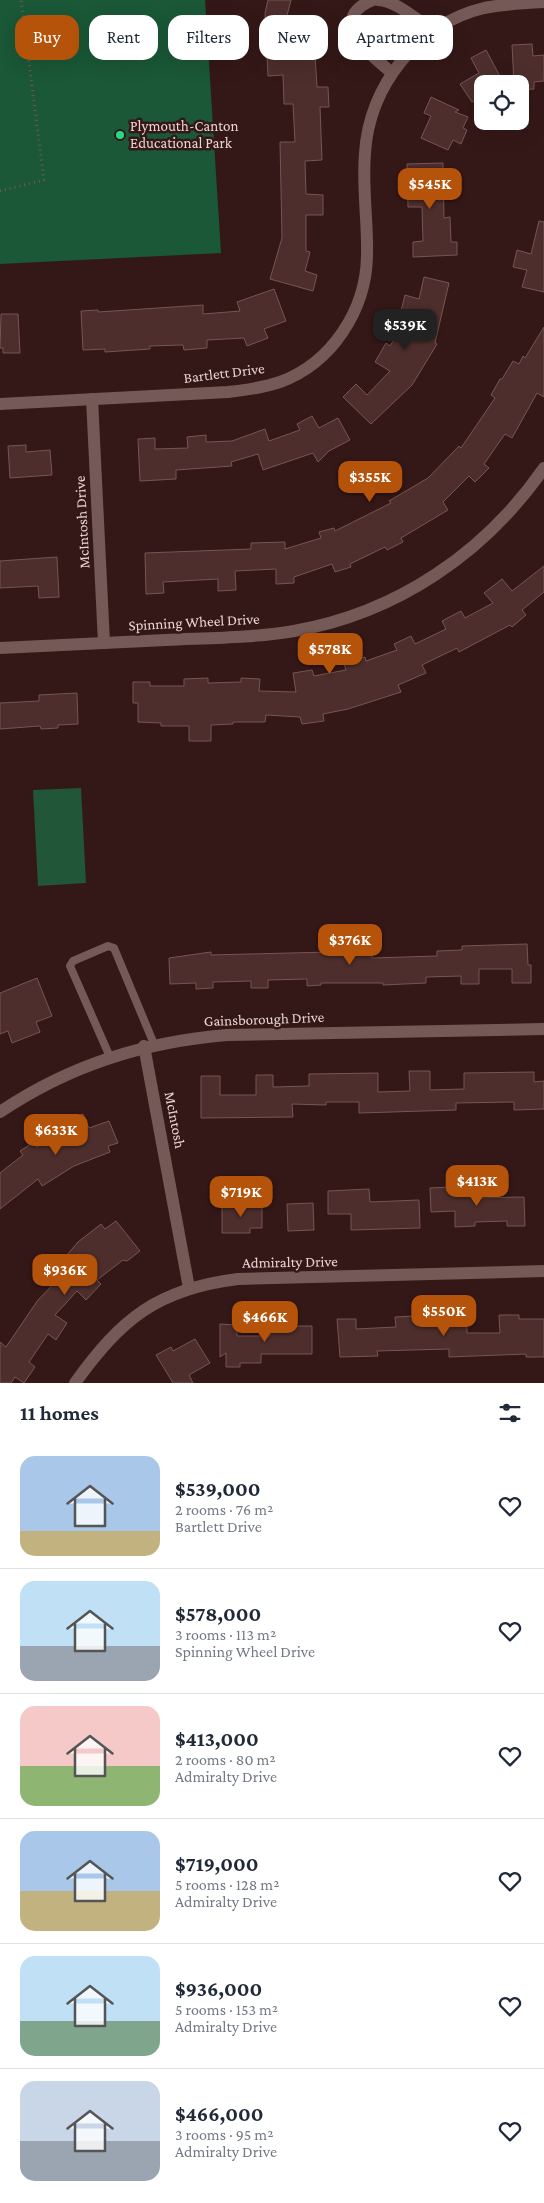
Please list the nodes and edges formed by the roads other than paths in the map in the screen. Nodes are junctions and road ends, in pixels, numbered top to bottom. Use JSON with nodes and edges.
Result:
{"nodes":[{"id":1,"x":373,"y":0,"type":"edge"},
{"id":2,"x":378,"y":0,"type":"edge"},
{"id":3,"x":544,"y":2,"type":"edge"},
{"id":4,"x":408,"y":15,"type":"edge"},
{"id":5,"x":453,"y":21,"type":"edge"},
{"id":6,"x":403,"y":60,"type":"edge"},
{"id":7,"x":392,"y":73,"type":"junction"},
{"id":8,"x":92,"y":399,"type":"junction"},
{"id":9,"x":0,"y":404,"type":"edge"},
{"id":10,"x":544,"y":468,"type":"edge"},
{"id":11,"x":104,"y":643,"type":"junction"},
{"id":12,"x":0,"y":648,"type":"edge"},
{"id":13,"x":544,"y":1029,"type":"edge"},
{"id":14,"x":149,"y":1045,"type":"junction"},
{"id":15,"x":110,"y":1057,"type":"junction"},
{"id":16,"x":0,"y":1112,"type":"edge"},
{"id":17,"x":544,"y":1271,"type":"edge"},
{"id":18,"x":189,"y":1288,"type":"junction"},
{"id":19,"x":75,"y":1383,"type":"edge"}],
"edges":[{"from":1,"to":7,"type":"street"},
{"from":2,"to":4,"type":"street"},
{"from":3,"to":5,"type":"street","name":"Bartlett Drive"},
{"from":6,"to":7,"type":"street","name":"Bartlett Drive"},
{"from":7,"to":8,"type":"street","name":"Bartlett Drive"},
{"from":8,"to":9,"type":"street","name":"Bartlett Drive"},
{"from":8,"to":11,"type":"street","name":"McIntosh Drive"},
{"from":10,"to":11,"type":"street","name":"Spinning Wheel Drive"},
{"from":11,"to":12,"type":"street","name":"Spinning Wheel Drive"},
{"from":13,"to":14,"type":"street","name":"Gainsborough Drive"},
{"from":14,"to":15,"type":"street","name":"Gainsborough Drive"},
{"from":14,"to":15,"type":"lane"},
{"from":14,"to":18,"type":"street","name":"McIntosh"},
{"from":15,"to":16,"type":"street","name":"Gainsborough Drive"},
{"from":17,"to":18,"type":"street","name":"Admiralty Drive"},
{"from":18,"to":19,"type":"street","name":"Admiralty Drive"}]}
